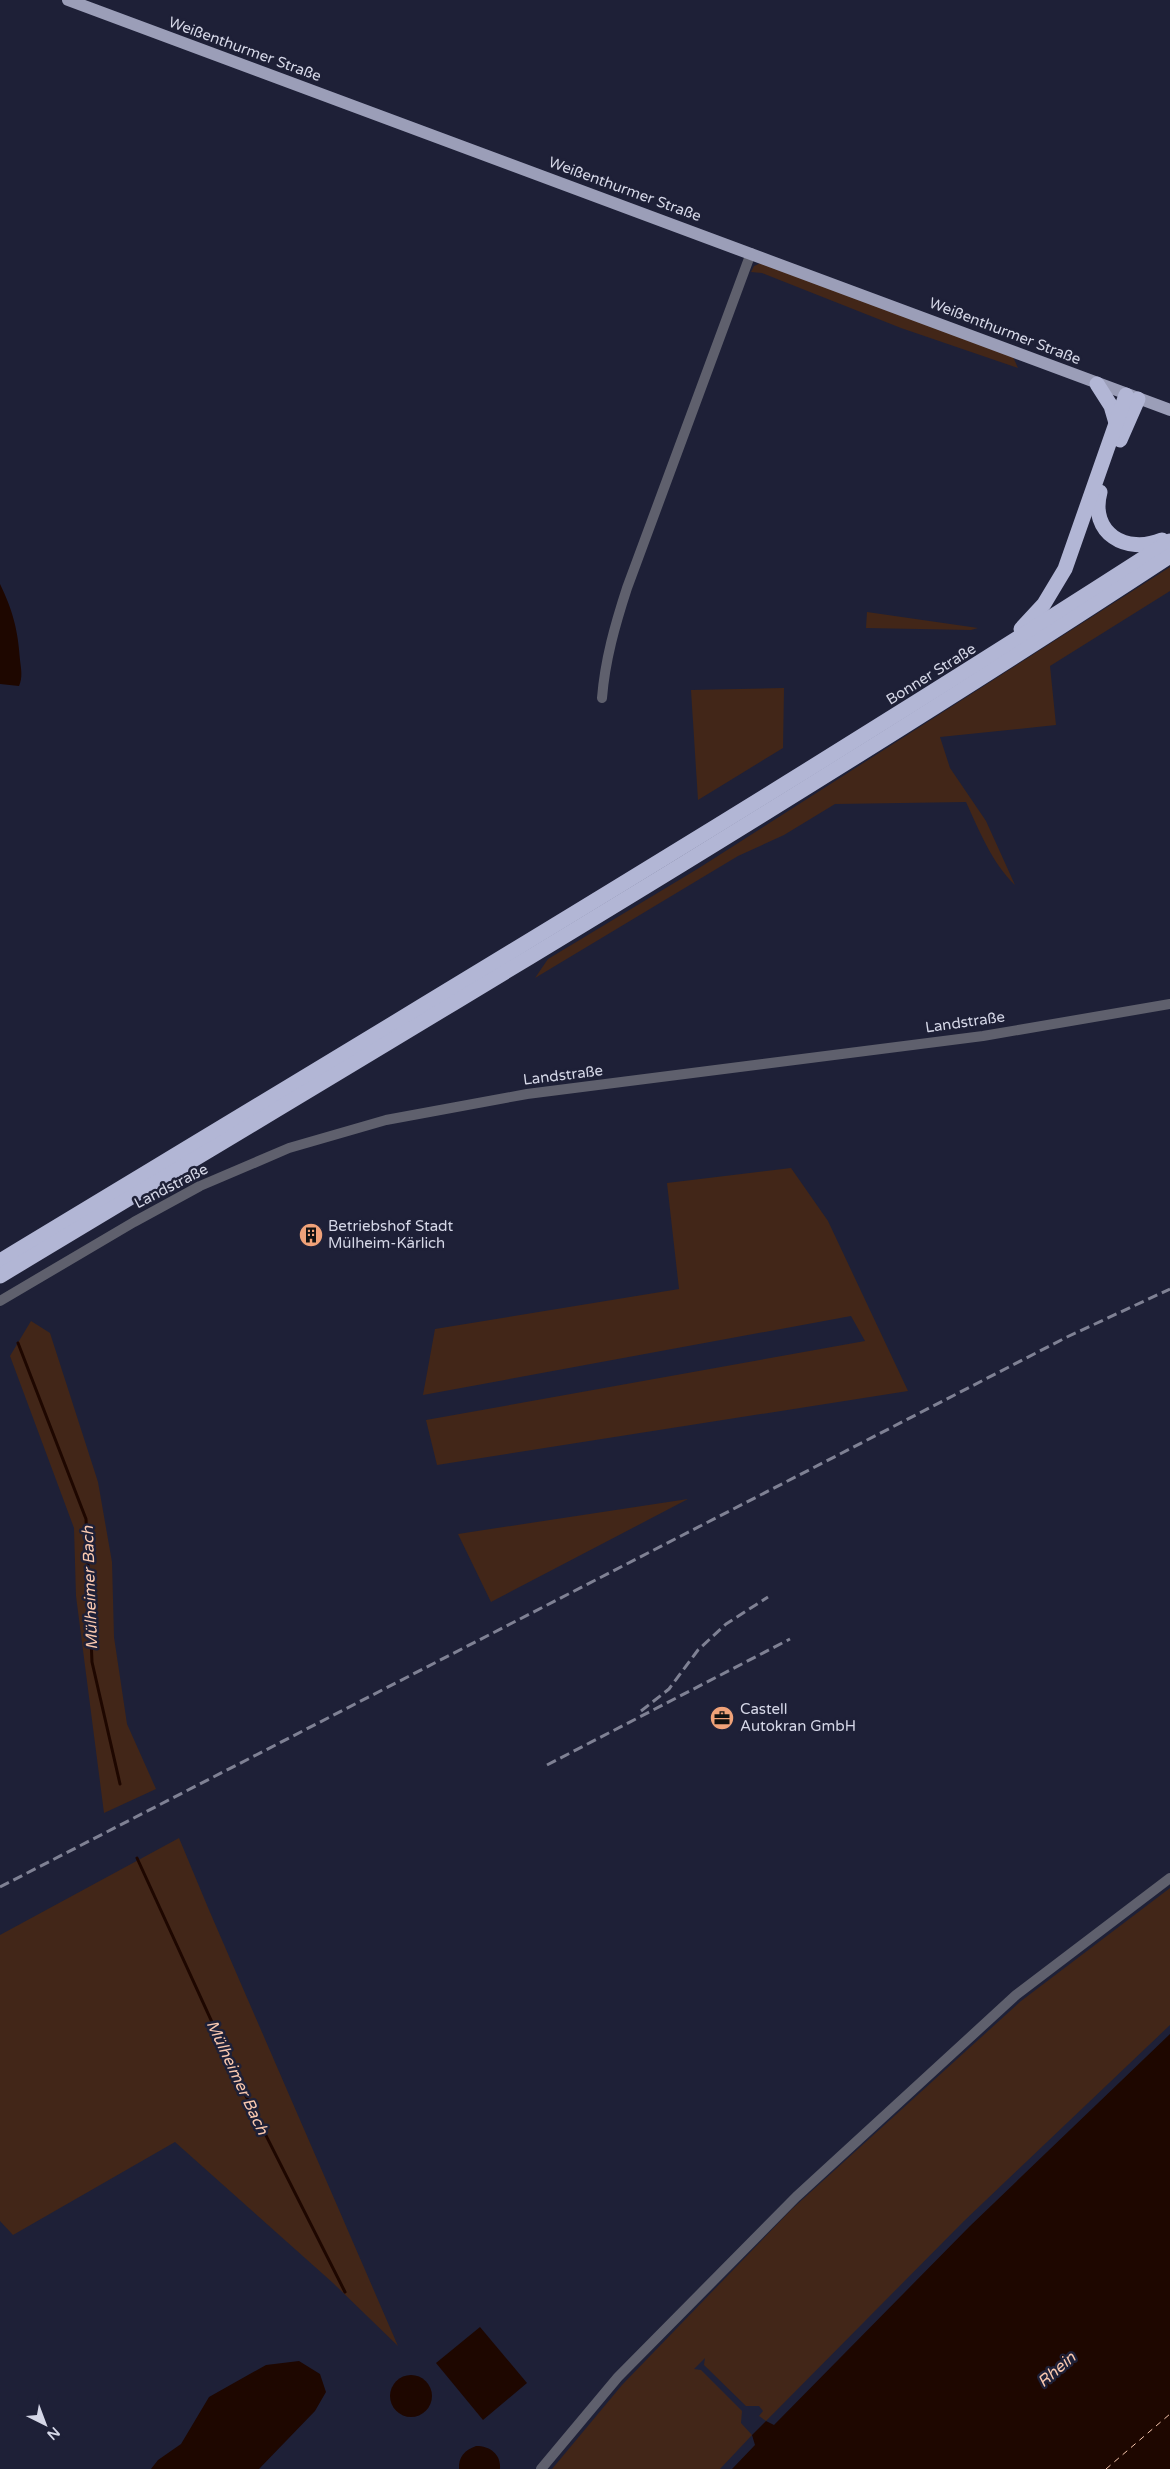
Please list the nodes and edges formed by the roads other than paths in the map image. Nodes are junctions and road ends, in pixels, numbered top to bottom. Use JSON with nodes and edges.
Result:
{"nodes":[{"id":1,"x":68,"y":0,"type":"edge"},
{"id":2,"x":751,"y":253,"type":"junction"},
{"id":3,"x":1097,"y":384,"type":"junction"},
{"id":4,"x":1132,"y":397,"type":"junction"},
{"id":5,"x":1170,"y":410,"type":"edge"},
{"id":6,"x":1116,"y":423,"type":"junction"},
{"id":7,"x":1170,"y":537,"type":"edge"},
{"id":8,"x":1170,"y":541,"type":"edge"},
{"id":9,"x":1170,"y":556,"type":"edge"},
{"id":10,"x":996,"y":653,"type":"junction"},
{"id":11,"x":602,"y":698,"type":"dead end"},
{"id":12,"x":1170,"y":1004,"type":"edge"},
{"id":13,"x":0,"y":1261,"type":"edge"},
{"id":14,"x":0,"y":1276,"type":"edge"},
{"id":15,"x":0,"y":1302,"type":"edge"},
{"id":16,"x":1170,"y":1878,"type":"edge"},
{"id":17,"x":541,"y":2469,"type":"edge"}],
"edges":[{"from":1,"to":2,"type":"main road","name":"Weißenthurmer Straße"},
{"from":2,"to":3,"type":"main road","name":"Weißenthurmer Straße"},
{"from":2,"to":11,"type":"street"},
{"from":3,"to":4,"type":"main road","name":"Weißenthurmer Straße"},
{"from":3,"to":6,"type":"highway"},
{"from":4,"to":5,"type":"main road","name":"Weißenthurmer Straße"},
{"from":4,"to":6,"type":"highway"},
{"from":4,"to":7,"type":"highway"},
{"from":6,"to":10,"type":"highway"},
{"from":8,"to":10,"type":"highway"},
{"from":9,"to":14,"type":"highway"},
{"from":10,"to":13,"type":"highway","name":"Bonner Straße"},
{"from":12,"to":15,"type":"street","name":"Landstraße"},
{"from":16,"to":17,"type":"street"}]}
